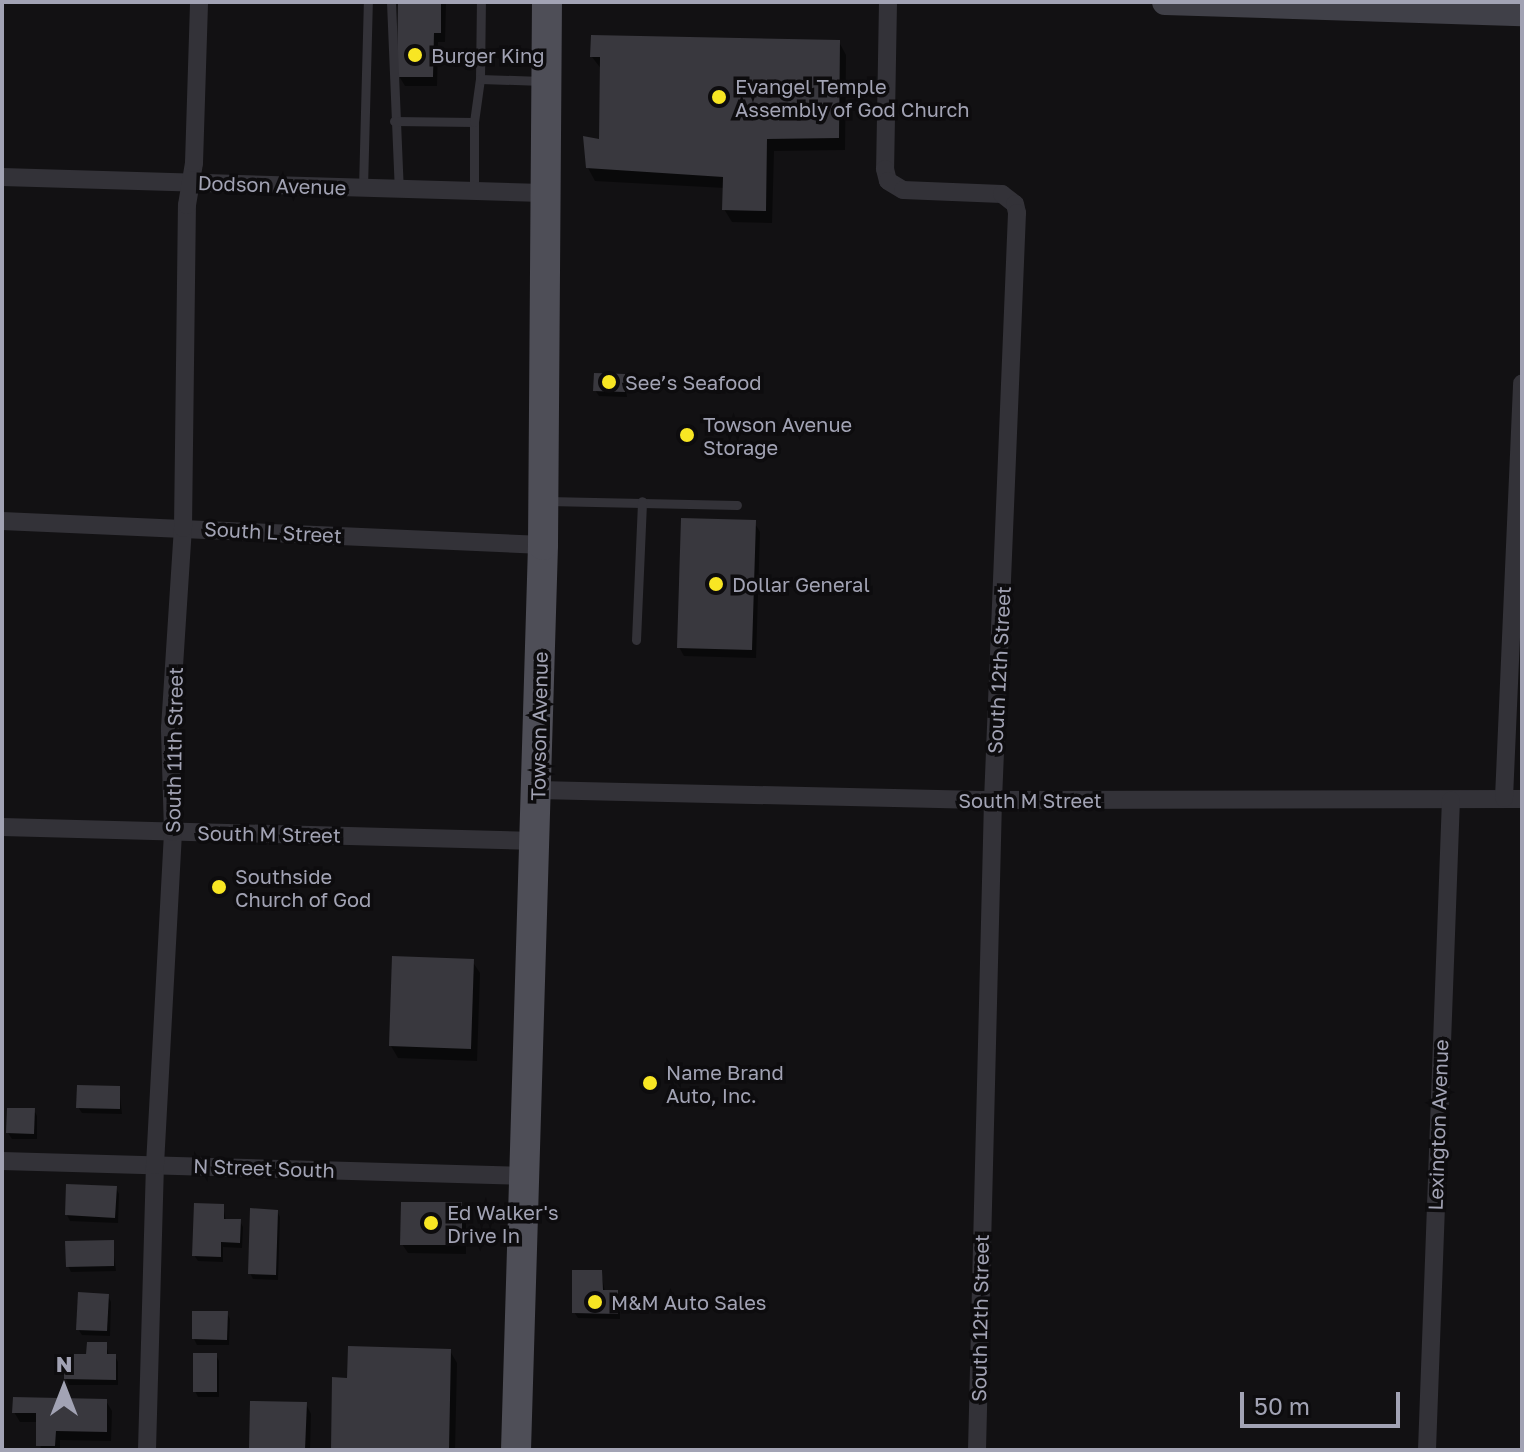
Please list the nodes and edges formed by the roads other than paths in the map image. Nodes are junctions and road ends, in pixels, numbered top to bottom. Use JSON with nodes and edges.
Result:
{"nodes":[{"id":1,"x":199,"y":2,"type":"edge"},
{"id":2,"x":368,"y":2,"type":"edge"},
{"id":3,"x":391,"y":2,"type":"edge"},
{"id":4,"x":481,"y":2,"type":"edge"},
{"id":5,"x":547,"y":2,"type":"edge"},
{"id":6,"x":888,"y":2,"type":"edge"},
{"id":7,"x":1165,"y":2,"type":"edge"},
{"id":8,"x":1232,"y":3,"type":"edge"},
{"id":9,"x":1400,"y":6,"type":"edge"},
{"id":10,"x":1522,"y":13,"type":"edge"},
{"id":11,"x":480,"y":79,"type":"junction"},
{"id":12,"x":545,"y":81,"type":"junction"},
{"id":13,"x":394,"y":121,"type":"junction"},
{"id":14,"x":474,"y":122,"type":"junction"},
{"id":15,"x":2,"y":177,"type":"edge"},
{"id":16,"x":191,"y":183,"type":"junction"},
{"id":17,"x":363,"y":188,"type":"junction"},
{"id":18,"x":399,"y":189,"type":"junction"},
{"id":19,"x":474,"y":191,"type":"junction"},
{"id":20,"x":543,"y":193,"type":"junction"},
{"id":21,"x":1522,"y":383,"type":"edge"},
{"id":22,"x":543,"y":501,"type":"junction"},
{"id":23,"x":642,"y":501,"type":"junction"},
{"id":24,"x":737,"y":505,"type":"dead end"},
{"id":25,"x":2,"y":521,"type":"edge"},
{"id":26,"x":183,"y":528,"type":"junction"},
{"id":27,"x":543,"y":545,"type":"junction"},
{"id":28,"x":1518,"y":575,"type":"edge"},
{"id":29,"x":636,"y":640,"type":"dead end"},
{"id":30,"x":1516,"y":679,"type":"edge"},
{"id":31,"x":538,"y":790,"type":"junction"},
{"id":32,"x":1513,"y":799,"type":"edge"},
{"id":33,"x":993,"y":800,"type":"junction"},
{"id":34,"x":1451,"y":800,"type":"junction"},
{"id":35,"x":2,"y":827,"type":"edge"},
{"id":36,"x":173,"y":832,"type":"junction"},
{"id":37,"x":536,"y":841,"type":"junction"},
{"id":38,"x":2,"y":1161,"type":"edge"},
{"id":39,"x":155,"y":1165,"type":"junction"},
{"id":40,"x":525,"y":1176,"type":"junction"},
{"id":41,"x":147,"y":1450,"type":"edge"},
{"id":42,"x":516,"y":1450,"type":"edge"},
{"id":43,"x":977,"y":1450,"type":"edge"},
{"id":44,"x":1427,"y":1450,"type":"edge"}],
"edges":[{"from":1,"to":16,"type":"street","name":"South 11th Street"},
{"from":2,"to":17,"type":"lane"},
{"from":3,"to":13,"type":"lane"},
{"from":4,"to":11,"type":"lane"},
{"from":5,"to":12,"type":"main road","name":"Towson Avenue"},
{"from":6,"to":33,"type":"street","name":"South 12th Street"},
{"from":7,"to":8,"type":"street"},
{"from":8,"to":9,"type":"street"},
{"from":9,"to":10,"type":"street"},
{"from":11,"to":12,"type":"lane"},
{"from":11,"to":14,"type":"lane"},
{"from":12,"to":20,"type":"main road","name":"Towson Avenue"},
{"from":13,"to":14,"type":"lane"},
{"from":13,"to":18,"type":"lane"},
{"from":14,"to":19,"type":"lane"},
{"from":15,"to":16,"type":"street","name":"Dodson Avenue"},
{"from":16,"to":17,"type":"street","name":"Dodson Avenue"},
{"from":16,"to":26,"type":"street","name":"South 11th Street"},
{"from":17,"to":18,"type":"street","name":"Dodson Avenue"},
{"from":18,"to":19,"type":"street","name":"Dodson Avenue"},
{"from":19,"to":20,"type":"street","name":"Dodson Avenue"},
{"from":20,"to":22,"type":"main road","name":"Towson Avenue"},
{"from":21,"to":28,"type":"street"},
{"from":22,"to":23,"type":"lane"},
{"from":22,"to":27,"type":"main road","name":"Towson Avenue"},
{"from":23,"to":24,"type":"lane"},
{"from":23,"to":29,"type":"lane"},
{"from":25,"to":26,"type":"street","name":"South L Street"},
{"from":26,"to":27,"type":"street","name":"South L Street"},
{"from":26,"to":36,"type":"street","name":"South 11th Street"},
{"from":27,"to":31,"type":"main road","name":"Towson Avenue"},
{"from":28,"to":30,"type":"street"},
{"from":30,"to":32,"type":"street"},
{"from":31,"to":33,"type":"street","name":"South M Street"},
{"from":31,"to":37,"type":"main road","name":"Towson Avenue"},
{"from":32,"to":34,"type":"street","name":"South M Street"},
{"from":33,"to":34,"type":"street","name":"South M Street"},
{"from":33,"to":43,"type":"street","name":"South 12th Street"},
{"from":34,"to":44,"type":"street","name":"Lexington Avenue"},
{"from":35,"to":36,"type":"street","name":"South M Street"},
{"from":36,"to":37,"type":"street","name":"South M Street"},
{"from":36,"to":39,"type":"street","name":"South 11th Street"},
{"from":37,"to":40,"type":"main road","name":"Towson Avenue"},
{"from":38,"to":39,"type":"street","name":"N Street South"},
{"from":39,"to":40,"type":"street","name":"N Street South"},
{"from":39,"to":41,"type":"street","name":"South 11th Street"},
{"from":40,"to":42,"type":"main road","name":"Towson Avenue"}]}
